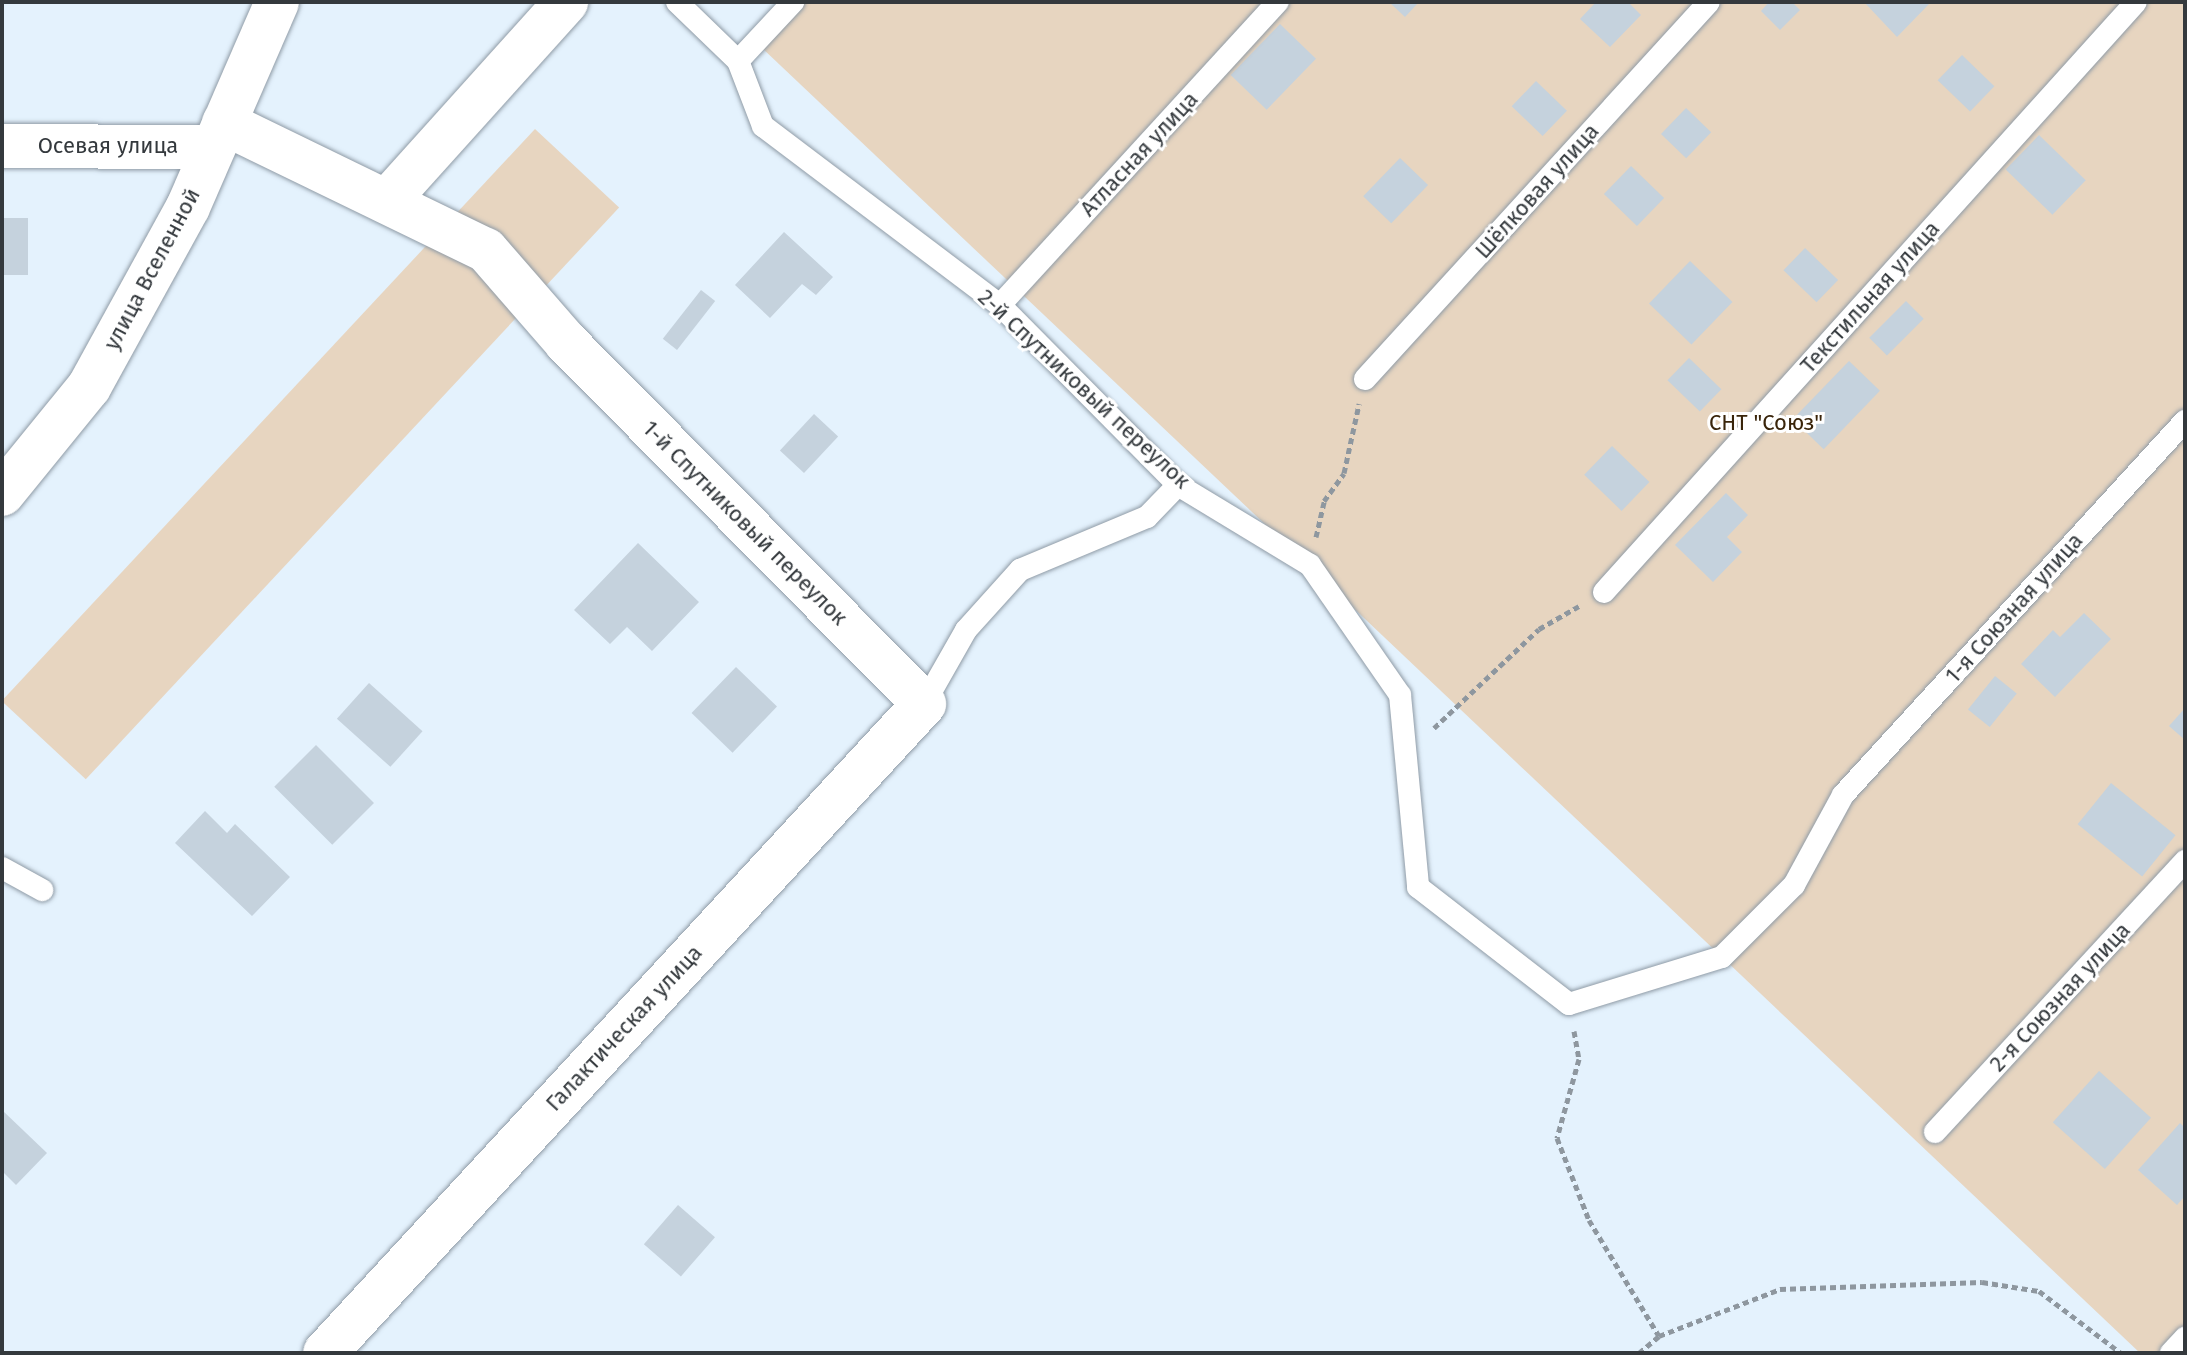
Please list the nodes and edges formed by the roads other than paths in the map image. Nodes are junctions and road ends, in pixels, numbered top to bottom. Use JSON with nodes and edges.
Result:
{"nodes":[{"id":1,"x":566,"y":2,"type":"edge"},
{"id":2,"x":677,"y":2,"type":"edge"},
{"id":3,"x":793,"y":2,"type":"edge"},
{"id":4,"x":1278,"y":2,"type":"edge"},
{"id":5,"x":1709,"y":2,"type":"edge"},
{"id":6,"x":2136,"y":2,"type":"edge"},
{"id":7,"x":262,"y":9,"type":"edge"},
{"id":8,"x":738,"y":61,"type":"junction"},
{"id":9,"x":218,"y":135,"type":"junction"},
{"id":10,"x":2,"y":146,"type":"edge"},
{"id":11,"x":387,"y":201,"type":"junction"},
{"id":12,"x":1000,"y":305,"type":"junction"},
{"id":13,"x":1365,"y":379,"type":"road end"},
{"id":14,"x":2185,"y":421,"type":"edge"},
{"id":15,"x":1178,"y":485,"type":"junction"},
{"id":16,"x":2,"y":494,"type":"edge"},
{"id":17,"x":1604,"y":592,"type":"road end"},
{"id":18,"x":924,"y":704,"type":"junction"},
{"id":19,"x":2185,"y":861,"type":"edge"},
{"id":20,"x":2,"y":868,"type":"edge"},
{"id":21,"x":42,"y":890,"type":"dead end"},
{"id":22,"x":1569,"y":1004,"type":"joint"},
{"id":23,"x":1935,"y":1132,"type":"dead end"},
{"id":24,"x":2185,"y":1338,"type":"edge"},
{"id":25,"x":325,"y":1353,"type":"edge"},
{"id":26,"x":2171,"y":1353,"type":"edge"}],
"edges":[{"from":1,"to":11,"type":"street"},
{"from":2,"to":8,"type":"lane","name":"2-й Спутниковый переулок"},
{"from":3,"to":8,"type":"lane"},
{"from":4,"to":12,"type":"lane","name":"Атласная улица"},
{"from":5,"to":13,"type":"lane","name":"Шёлковая улица"},
{"from":6,"to":17,"type":"lane","name":"Текстильная улица"},
{"from":7,"to":9,"type":"street","name":"улица Вселенной"},
{"from":8,"to":12,"type":"lane","name":"2-й Спутниковый переулок"},
{"from":9,"to":10,"type":"street","name":"Осевая улица"},
{"from":9,"to":11,"type":"street","name":"1-й Спутниковый переулок"},
{"from":9,"to":16,"type":"street","name":"улица Вселенной"},
{"from":11,"to":18,"type":"street","name":"1-й Спутниковый переулок"},
{"from":12,"to":15,"type":"lane","name":"2-й Спутниковый переулок"},
{"from":14,"to":22,"type":"lane","name":"1-я Союзная улица"},
{"from":15,"to":18,"type":"lane"},
{"from":15,"to":22,"type":"lane","name":"2-й Спутниковый переулок"},
{"from":18,"to":25,"type":"street","name":"Галактическая улица"},
{"from":19,"to":23,"type":"lane","name":"2-я Союзная улица"},
{"from":20,"to":21,"type":"lane"},
{"from":24,"to":26,"type":"lane"}]}
